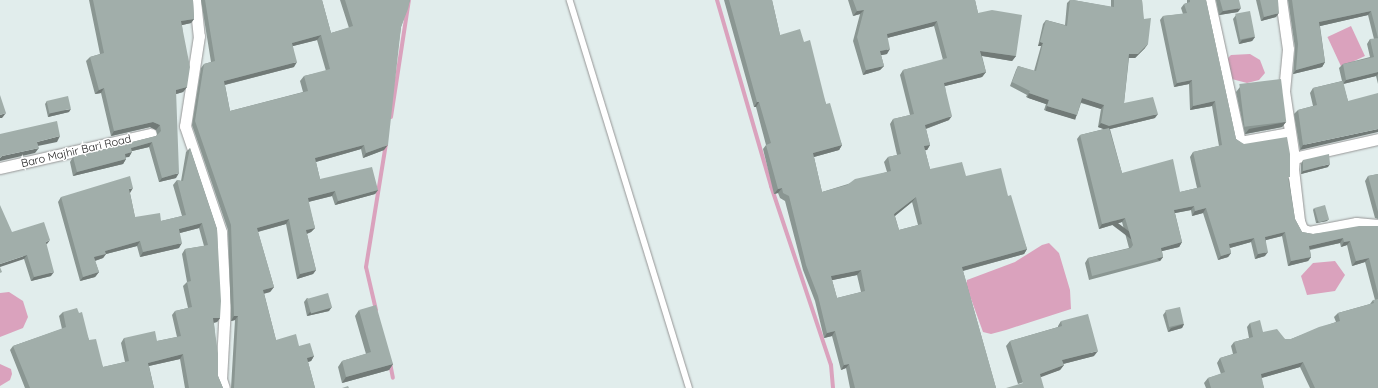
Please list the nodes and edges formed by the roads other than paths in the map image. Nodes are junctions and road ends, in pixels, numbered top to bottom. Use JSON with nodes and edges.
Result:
{"nodes":[{"id":1,"x":195,"y":0,"type":"edge"},
{"id":2,"x":570,"y":0,"type":"edge"},
{"id":3,"x":1209,"y":0,"type":"edge"},
{"id":4,"x":1281,"y":0,"type":"edge"},
{"id":5,"x":1289,"y":132,"type":"junction"},
{"id":6,"x":151,"y":134,"type":"dead end"},
{"id":7,"x":1378,"y":138,"type":"edge"},
{"id":8,"x":1294,"y":158,"type":"junction"},
{"id":9,"x":0,"y":168,"type":"edge"},
{"id":10,"x":1378,"y":226,"type":"edge"},
{"id":11,"x":224,"y":388,"type":"edge"},
{"id":12,"x":689,"y":388,"type":"edge"}],
"edges":[{"from":1,"to":11,"type":"street"},
{"from":2,"to":12,"type":"lane"},
{"from":3,"to":5,"type":"street"},
{"from":4,"to":5,"type":"street"},
{"from":5,"to":8,"type":"street"},
{"from":6,"to":9,"type":"street","name":"Baro Majhir Bari Road"},
{"from":7,"to":8,"type":"street"},
{"from":8,"to":10,"type":"street"}]}
